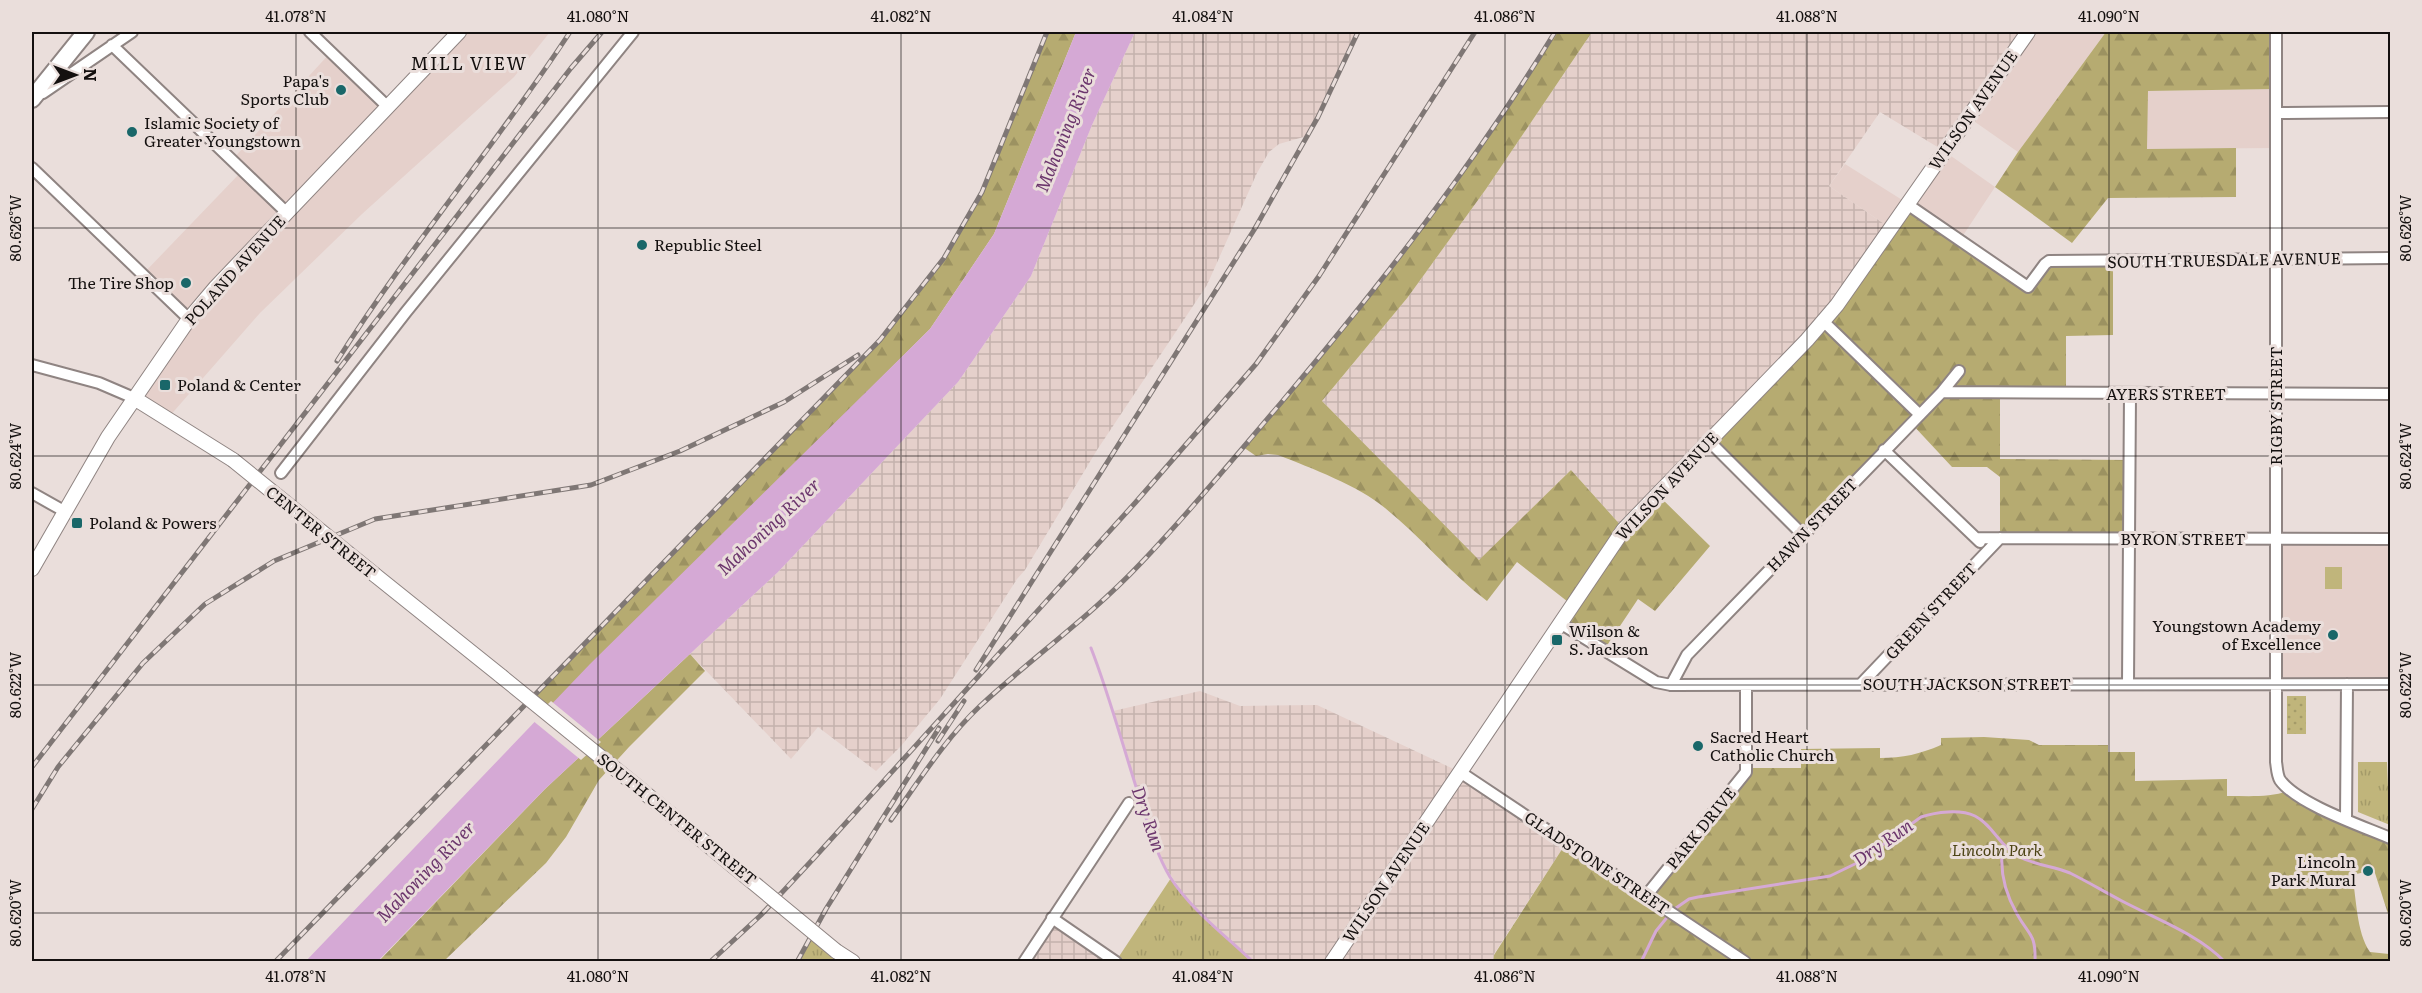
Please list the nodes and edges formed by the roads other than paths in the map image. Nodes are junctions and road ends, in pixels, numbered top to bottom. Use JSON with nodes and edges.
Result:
{"nodes":[{"id":1,"x":86,"y":32,"type":"edge"},
{"id":2,"x":132,"y":32,"type":"edge"},
{"id":3,"x":310,"y":32,"type":"edge"},
{"id":4,"x":459,"y":32,"type":"edge"},
{"id":5,"x":633,"y":32,"type":"edge"},
{"id":6,"x":2028,"y":32,"type":"edge"},
{"id":7,"x":2276,"y":32,"type":"edge"},
{"id":8,"x":112,"y":45,"type":"junction"},
{"id":9,"x":32,"y":99,"type":"edge"},
{"id":10,"x":387,"y":107,"type":"junction"},
{"id":11,"x":2391,"y":111,"type":"edge"},
{"id":12,"x":2276,"y":113,"type":"junction"},
{"id":13,"x":32,"y":168,"type":"edge"},
{"id":14,"x":1907,"y":204,"type":"junction"},
{"id":15,"x":286,"y":212,"type":"junction"},
{"id":16,"x":2391,"y":258,"type":"edge"},
{"id":17,"x":2276,"y":260,"type":"junction"},
{"id":18,"x":189,"y":319,"type":"junction"},
{"id":19,"x":1823,"y":321,"type":"junction"},
{"id":20,"x":32,"y":365,"type":"edge"},
{"id":21,"x":1959,"y":371,"type":"dead end"},
{"id":22,"x":1942,"y":392,"type":"junction"},
{"id":23,"x":2130,"y":394,"type":"junction"},
{"id":24,"x":2276,"y":394,"type":"junction"},
{"id":25,"x":2391,"y":394,"type":"edge"},
{"id":26,"x":134,"y":398,"type":"junction"},
{"id":27,"x":1919,"y":414,"type":"junction"},
{"id":28,"x":1709,"y":441,"type":"junction"},
{"id":29,"x":1884,"y":450,"type":"junction"},
{"id":30,"x":281,"y":473,"type":"dead end"},
{"id":31,"x":32,"y":493,"type":"edge"},
{"id":32,"x":64,"y":511,"type":"junction"},
{"id":33,"x":1803,"y":535,"type":"junction"},
{"id":34,"x":1976,"y":538,"type":"junction"},
{"id":35,"x":2000,"y":538,"type":"junction"},
{"id":36,"x":2129,"y":538,"type":"junction"},
{"id":37,"x":2276,"y":539,"type":"junction"},
{"id":38,"x":2391,"y":539,"type":"edge"},
{"id":39,"x":1989,"y":550,"type":"junction"},
{"id":40,"x":32,"y":569,"type":"edge"},
{"id":41,"x":1560,"y":623,"type":"junction"},
{"id":42,"x":501,"y":676,"type":"joint"},
{"id":43,"x":1862,"y":684,"type":"junction"},
{"id":44,"x":2128,"y":684,"type":"junction"},
{"id":45,"x":2276,"y":684,"type":"junction"},
{"id":46,"x":2347,"y":684,"type":"junction"},
{"id":47,"x":2391,"y":684,"type":"edge"},
{"id":48,"x":1671,"y":685,"type":"junction"},
{"id":49,"x":1746,"y":685,"type":"junction"},
{"id":50,"x":1460,"y":772,"type":"junction"},
{"id":51,"x":1129,"y":802,"type":"dead end"},
{"id":52,"x":2346,"y":820,"type":"junction"},
{"id":53,"x":2391,"y":838,"type":"edge"},
{"id":54,"x":1646,"y":896,"type":"junction"},
{"id":55,"x":1052,"y":918,"type":"junction"},
{"id":56,"x":1734,"y":958,"type":"edge"},
{"id":57,"x":853,"y":962,"type":"edge"},
{"id":58,"x":1023,"y":962,"type":"edge"},
{"id":59,"x":1116,"y":962,"type":"edge"},
{"id":60,"x":1332,"y":962,"type":"edge"},
{"id":61,"x":1745,"y":962,"type":"edge"}],
"edges":[{"from":1,"to":9,"type":"highway"},
{"from":2,"to":8,"type":"street"},
{"from":3,"to":10,"type":"street"},
{"from":4,"to":10,"type":"main road","name":"POLAND AVENUE"},
{"from":5,"to":30,"type":"street"},
{"from":6,"to":14,"type":"main road","name":"WILSON AVENUE"},
{"from":7,"to":12,"type":"street","name":"RIGBY STREET"},
{"from":8,"to":9,"type":"street"},
{"from":8,"to":15,"type":"street"},
{"from":10,"to":15,"type":"main road","name":"POLAND AVENUE"},
{"from":11,"to":12,"type":"street"},
{"from":12,"to":17,"type":"street","name":"RIGBY STREET"},
{"from":13,"to":18,"type":"street"},
{"from":14,"to":17,"type":"street","name":"SOUTH TRUESDALE AVENUE"},
{"from":14,"to":19,"type":"main road","name":"WILSON AVENUE"},
{"from":15,"to":18,"type":"main road","name":"POLAND AVENUE"},
{"from":16,"to":17,"type":"street","name":"SOUTH TRUESDALE AVENUE"},
{"from":17,"to":24,"type":"street","name":"RIGBY STREET"},
{"from":18,"to":26,"type":"main road","name":"POLAND AVENUE"},
{"from":19,"to":27,"type":"street"},
{"from":19,"to":28,"type":"main road","name":"WILSON AVENUE"},
{"from":20,"to":26,"type":"street"},
{"from":21,"to":22,"type":"street","name":"HAWN STREET"},
{"from":22,"to":23,"type":"street","name":"AYERS STREET"},
{"from":22,"to":27,"type":"street","name":"HAWN STREET"},
{"from":23,"to":24,"type":"street","name":"AYERS STREET"},
{"from":23,"to":36,"type":"street"},
{"from":24,"to":25,"type":"street","name":"AYERS STREET"},
{"from":24,"to":37,"type":"street","name":"RIGBY STREET"},
{"from":26,"to":32,"type":"main road","name":"POLAND AVENUE"},
{"from":26,"to":42,"type":"main road","name":"CENTER STREET","bridge":true},
{"from":27,"to":29,"type":"street","name":"HAWN STREET"},
{"from":28,"to":33,"type":"street"},
{"from":28,"to":41,"type":"main road","name":"WILSON AVENUE"},
{"from":29,"to":33,"type":"street","name":"HAWN STREET"},
{"from":29,"to":34,"type":"street"},
{"from":31,"to":32,"type":"street"},
{"from":32,"to":40,"type":"main road","name":"POLAND AVENUE"},
{"from":33,"to":48,"type":"street","name":"HAWN STREET"},
{"from":34,"to":35,"type":"street","name":"BYRON STREET"},
{"from":34,"to":39,"type":"street"},
{"from":35,"to":36,"type":"street","name":"BYRON STREET"},
{"from":35,"to":39,"type":"street","name":"GREEN STREET"},
{"from":36,"to":37,"type":"street","name":"BYRON STREET"},
{"from":36,"to":44,"type":"street"},
{"from":37,"to":38,"type":"street","name":"BYRON STREET"},
{"from":37,"to":45,"type":"street","name":"RIGBY STREET"},
{"from":39,"to":43,"type":"street","name":"GREEN STREET"},
{"from":41,"to":48,"type":"street","name":"SOUTH JACKSON STREET"},
{"from":41,"to":50,"type":"main road","name":"WILSON AVENUE"},
{"from":42,"to":57,"type":"main road","name":"SOUTH CENTER STREET","bridge":true},
{"from":43,"to":44,"type":"street","name":"SOUTH JACKSON STREET"},
{"from":43,"to":49,"type":"street","name":"SOUTH JACKSON STREET"},
{"from":44,"to":45,"type":"street","name":"SOUTH JACKSON STREET"},
{"from":45,"to":46,"type":"street","name":"SOUTH JACKSON STREET"},
{"from":45,"to":52,"type":"street","name":"RIGBY STREET"},
{"from":46,"to":47,"type":"street","name":"SOUTH JACKSON STREET"},
{"from":46,"to":52,"type":"street"},
{"from":48,"to":49,"type":"street","name":"SOUTH JACKSON STREET"},
{"from":49,"to":54,"type":"street","name":"PARK DRIVE"},
{"from":50,"to":54,"type":"street","name":"GLADSTONE STREET"},
{"from":50,"to":60,"type":"main road","name":"WILSON AVENUE"},
{"from":51,"to":55,"type":"street"},
{"from":52,"to":53,"type":"street"},
{"from":54,"to":56,"type":"street","name":"GLADSTONE STREET"},
{"from":55,"to":58,"type":"street"},
{"from":55,"to":59,"type":"street"},
{"from":56,"to":61,"type":"street","name":"GLADSTONE STREET"}]}
